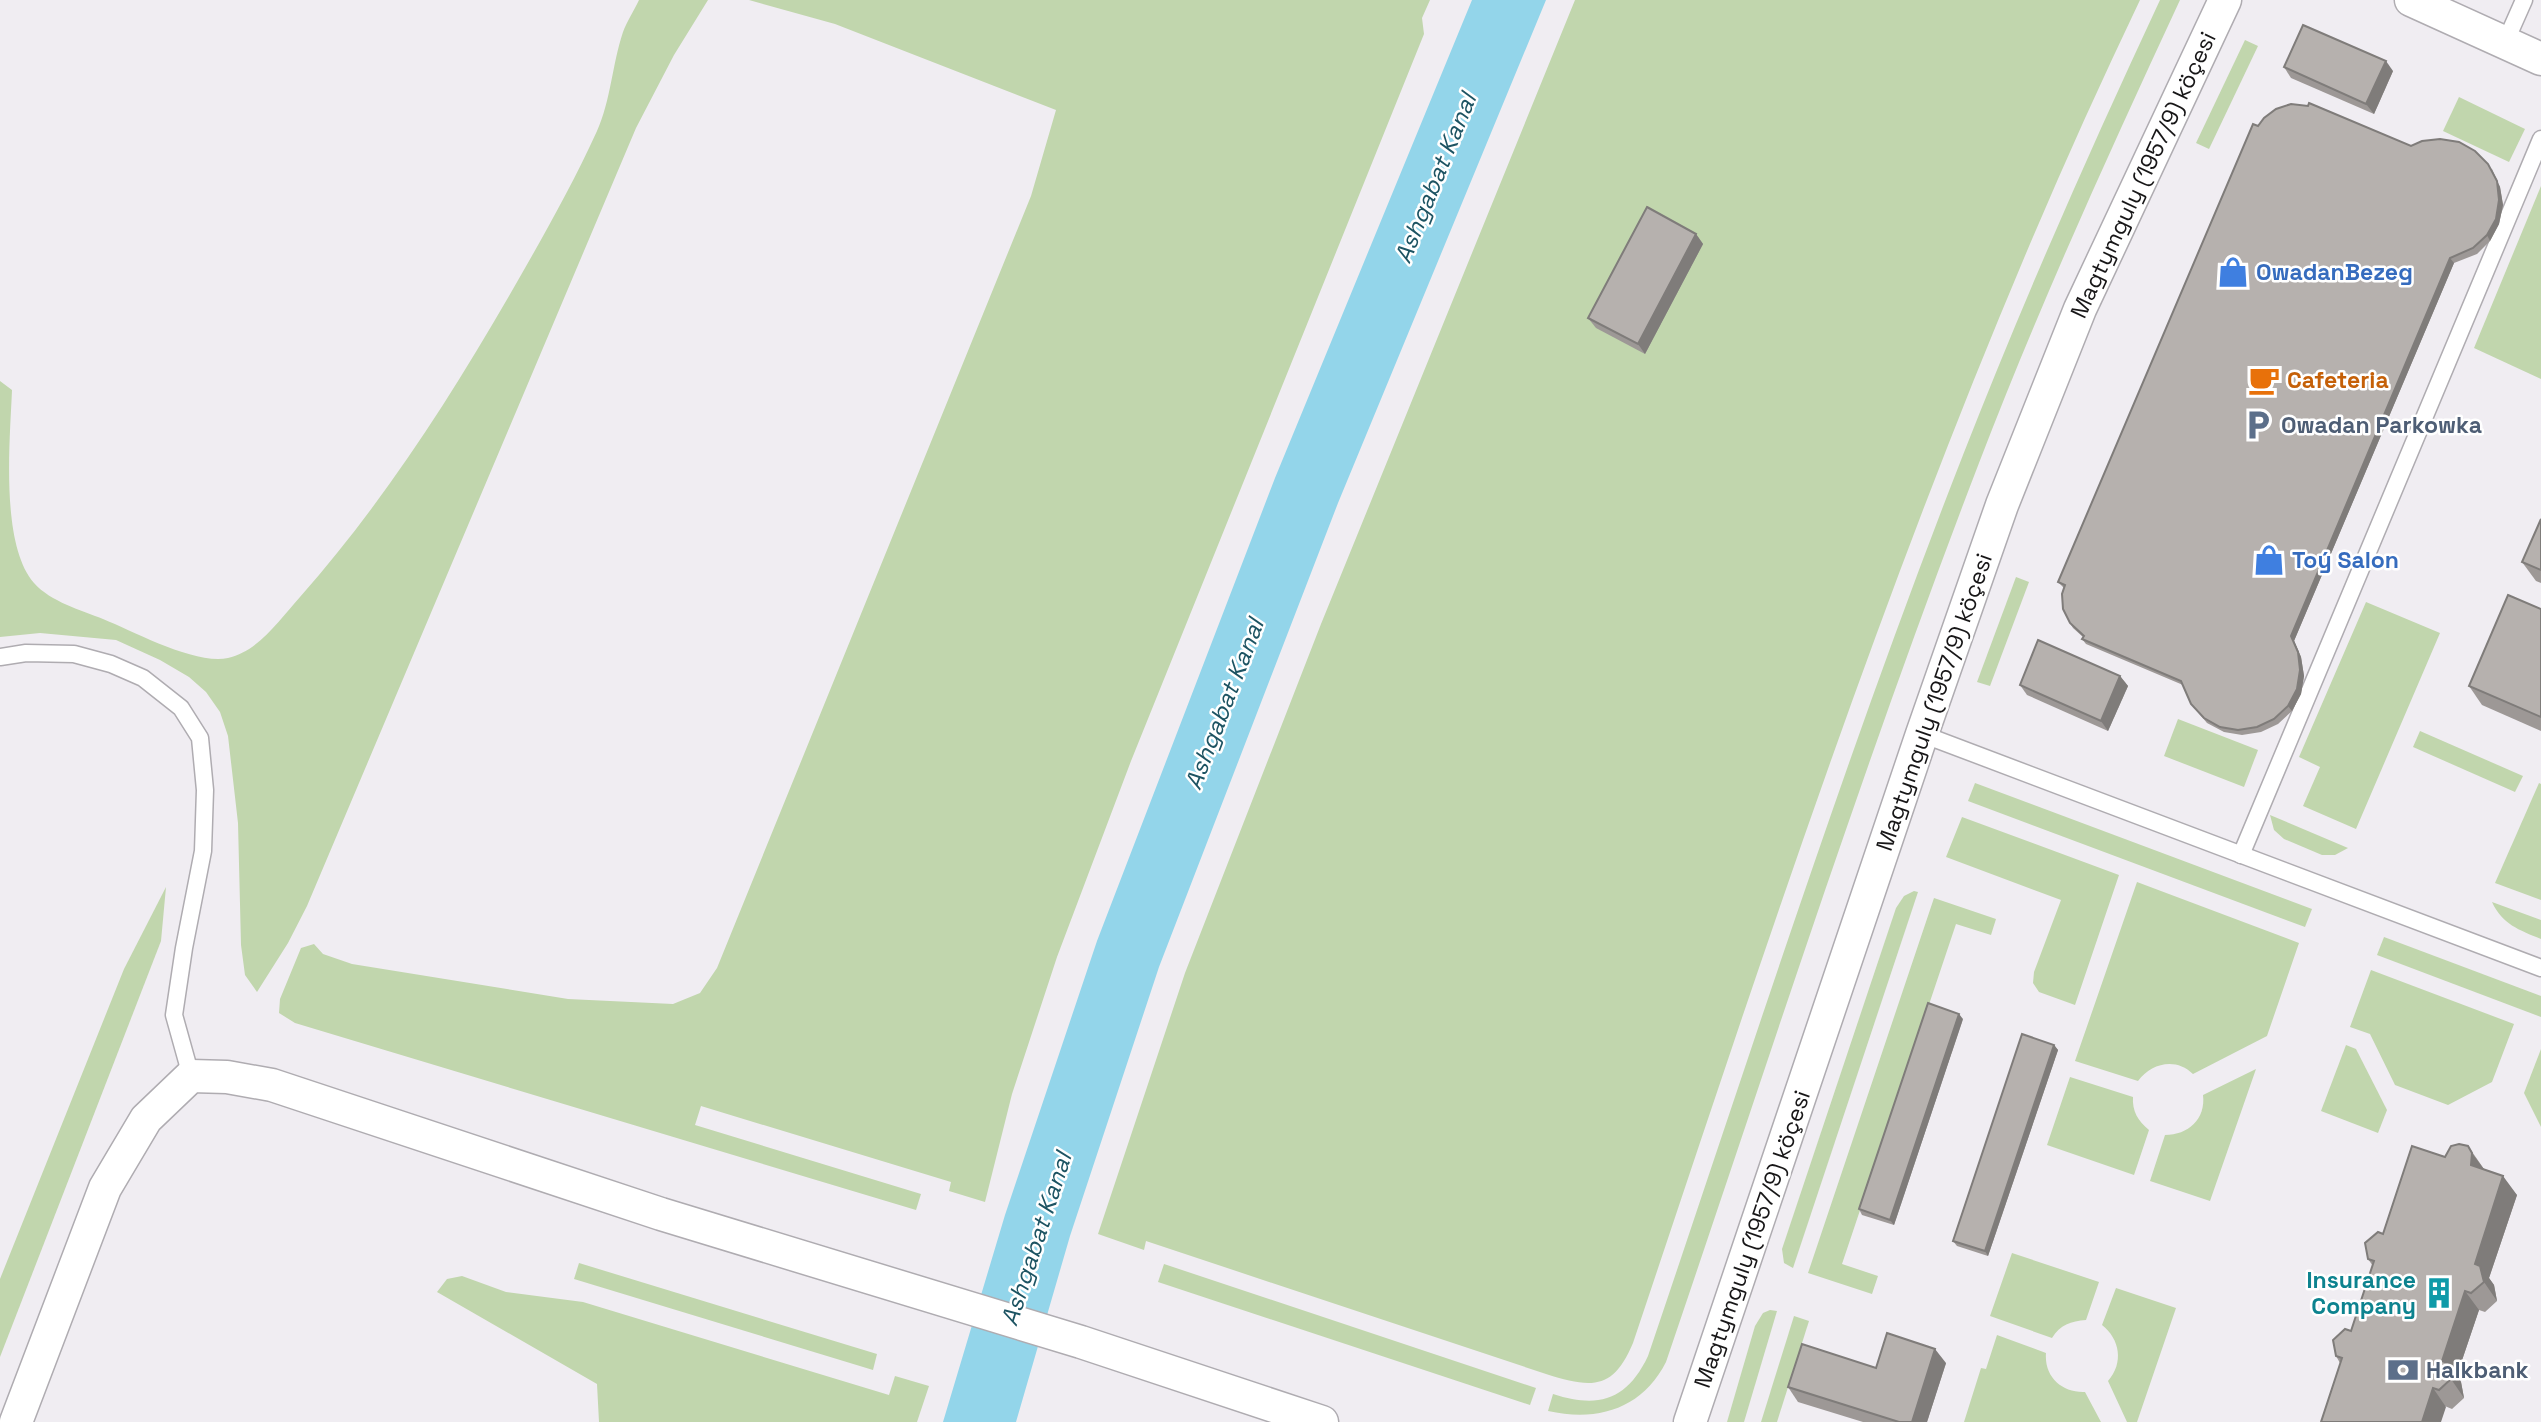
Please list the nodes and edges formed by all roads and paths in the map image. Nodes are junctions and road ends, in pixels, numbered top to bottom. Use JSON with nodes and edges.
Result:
{"nodes":[{"id":1,"x":2225,"y":0,"type":"edge"},
{"id":2,"x":2411,"y":0,"type":"edge"},
{"id":3,"x":2524,"y":0,"type":"edge"},
{"id":4,"x":2505,"y":43,"type":"junction"},
{"id":5,"x":2541,"y":59,"type":"edge"},
{"id":6,"x":2541,"y":139,"type":"edge"},
{"id":7,"x":0,"y":657,"type":"edge"},
{"id":8,"x":1922,"y":734,"type":"junction"},
{"id":9,"x":2241,"y":855,"type":"junction"},
{"id":10,"x":2541,"y":968,"type":"edge"},
{"id":11,"x":191,"y":1076,"type":"junction"},
{"id":12,"x":16,"y":1422,"type":"edge"},
{"id":13,"x":1322,"y":1422,"type":"edge"},
{"id":14,"x":1690,"y":1422,"type":"edge"}],
"edges":[{"from":1,"to":8,"type":"street","name":"Magtymguly (1957/9) köçesi"},
{"from":2,"to":4,"type":"street"},
{"from":3,"to":4,"type":"lane"},
{"from":4,"to":5,"type":"street"},
{"from":6,"to":9,"type":"lane"},
{"from":7,"to":11,"type":"lane"},
{"from":8,"to":9,"type":"lane"},
{"from":8,"to":14,"type":"street","name":"Magtymguly (1957/9) köçesi"},
{"from":9,"to":10,"type":"lane"},
{"from":11,"to":12,"type":"street"},
{"from":11,"to":13,"type":"street"}]}
